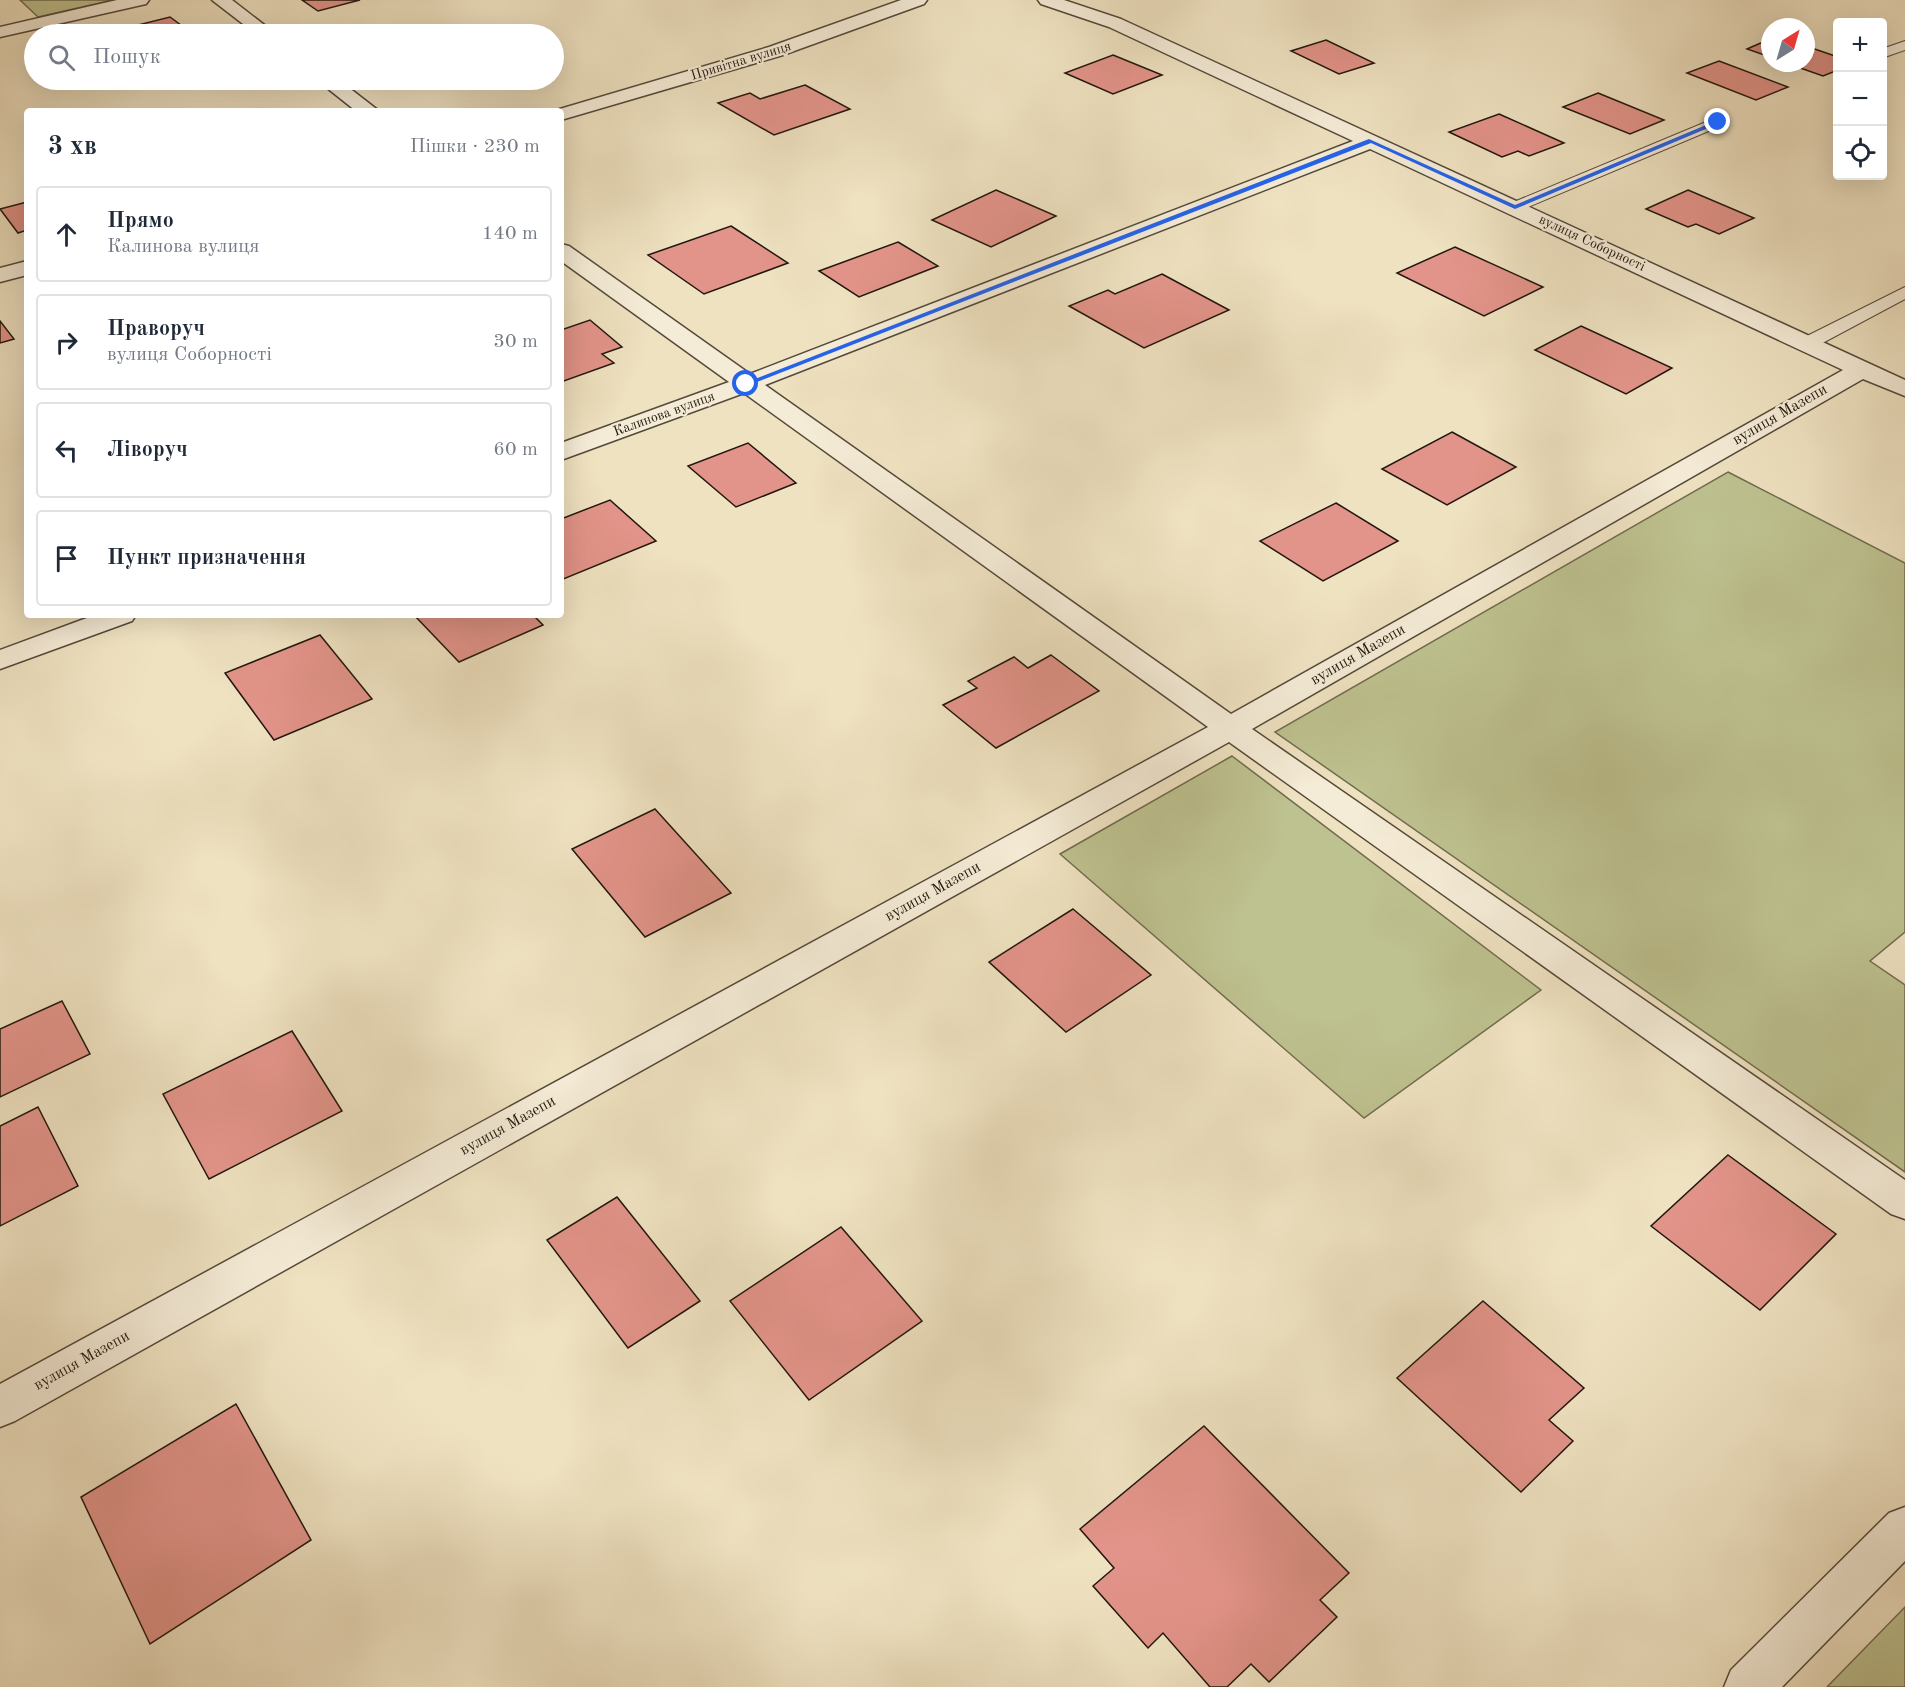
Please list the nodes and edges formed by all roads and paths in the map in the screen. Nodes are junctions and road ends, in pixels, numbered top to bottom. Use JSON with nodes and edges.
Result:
{"nodes":[{"id":1,"x":140,"y":0,"type":"edge"},
{"id":2,"x":221,"y":0,"type":"edge"},
{"id":3,"x":918,"y":0,"type":"edge"},
{"id":4,"x":1047,"y":0,"type":"edge"},
{"id":5,"x":35,"y":24,"type":"edge"},
{"id":6,"x":253,"y":24,"type":"edge"},
{"id":7,"x":24,"y":27,"type":"edge"},
{"id":8,"x":0,"y":32,"type":"edge"},
{"id":9,"x":1905,"y":45,"type":"edge"},
{"id":10,"x":1887,"y":52,"type":"edge"},
{"id":11,"x":341,"y":90,"type":"edge"},
{"id":12,"x":365,"y":108,"type":"edge"},
{"id":13,"x":564,"y":113,"type":"edge"},
{"id":14,"x":1718,"y":122,"type":"dead end"},
{"id":15,"x":1371,"y":141,"type":"junction"},
{"id":16,"x":1515,"y":207,"type":"junction"},
{"id":17,"x":564,"y":253,"type":"edge"},
{"id":18,"x":24,"y":269,"type":"edge"},
{"id":19,"x":0,"y":275,"type":"edge"},
{"id":20,"x":1905,"y":292,"type":"edge"},
{"id":21,"x":1808,"y":343,"type":"junction"},
{"id":22,"x":1862,"y":369,"type":"junction"},
{"id":23,"x":746,"y":384,"type":"junction"},
{"id":24,"x":1905,"y":389,"type":"edge"},
{"id":25,"x":564,"y":451,"type":"edge"},
{"id":26,"x":114,"y":618,"type":"edge"},
{"id":27,"x":0,"y":660,"type":"edge"},
{"id":28,"x":1230,"y":728,"type":"junction"},
{"id":29,"x":1905,"y":1202,"type":"edge"},
{"id":30,"x":0,"y":1407,"type":"edge"},
{"id":31,"x":1905,"y":1529,"type":"edge"},
{"id":32,"x":1748,"y":1687,"type":"edge"}],
"edges":[{"from":1,"to":5,"type":"street"},
{"from":2,"to":6,"type":"street"},
{"from":3,"to":13,"type":"street","name":"Привітна вулиця"},
{"from":4,"to":15,"type":"street","name":"вулиця Соборності"},
{"from":7,"to":8,"type":"street"},
{"from":9,"to":10,"type":"lane"},
{"from":11,"to":12,"type":"street"},
{"from":14,"to":16,"type":"lane"},
{"from":15,"to":16,"type":"street","name":"вулиця Соборності"},
{"from":15,"to":23,"type":"street","name":"Калинова вулиця"},
{"from":16,"to":21,"type":"street","name":"вулиця Соборності"},
{"from":17,"to":23,"type":"street"},
{"from":18,"to":19,"type":"street"},
{"from":20,"to":21,"type":"lane"},
{"from":21,"to":22,"type":"street","name":"вулиця Соборності"},
{"from":22,"to":24,"type":"street","name":"вулиця Соборності"},
{"from":22,"to":28,"type":"street","name":"вулиця Мазепи"},
{"from":23,"to":25,"type":"street","name":"Калинова вулиця"},
{"from":23,"to":28,"type":"street"},
{"from":26,"to":27,"type":"street"},
{"from":28,"to":29,"type":"street"},
{"from":28,"to":30,"type":"street","name":"вулиця Мазепи"},
{"from":31,"to":32,"type":"street"}]}
